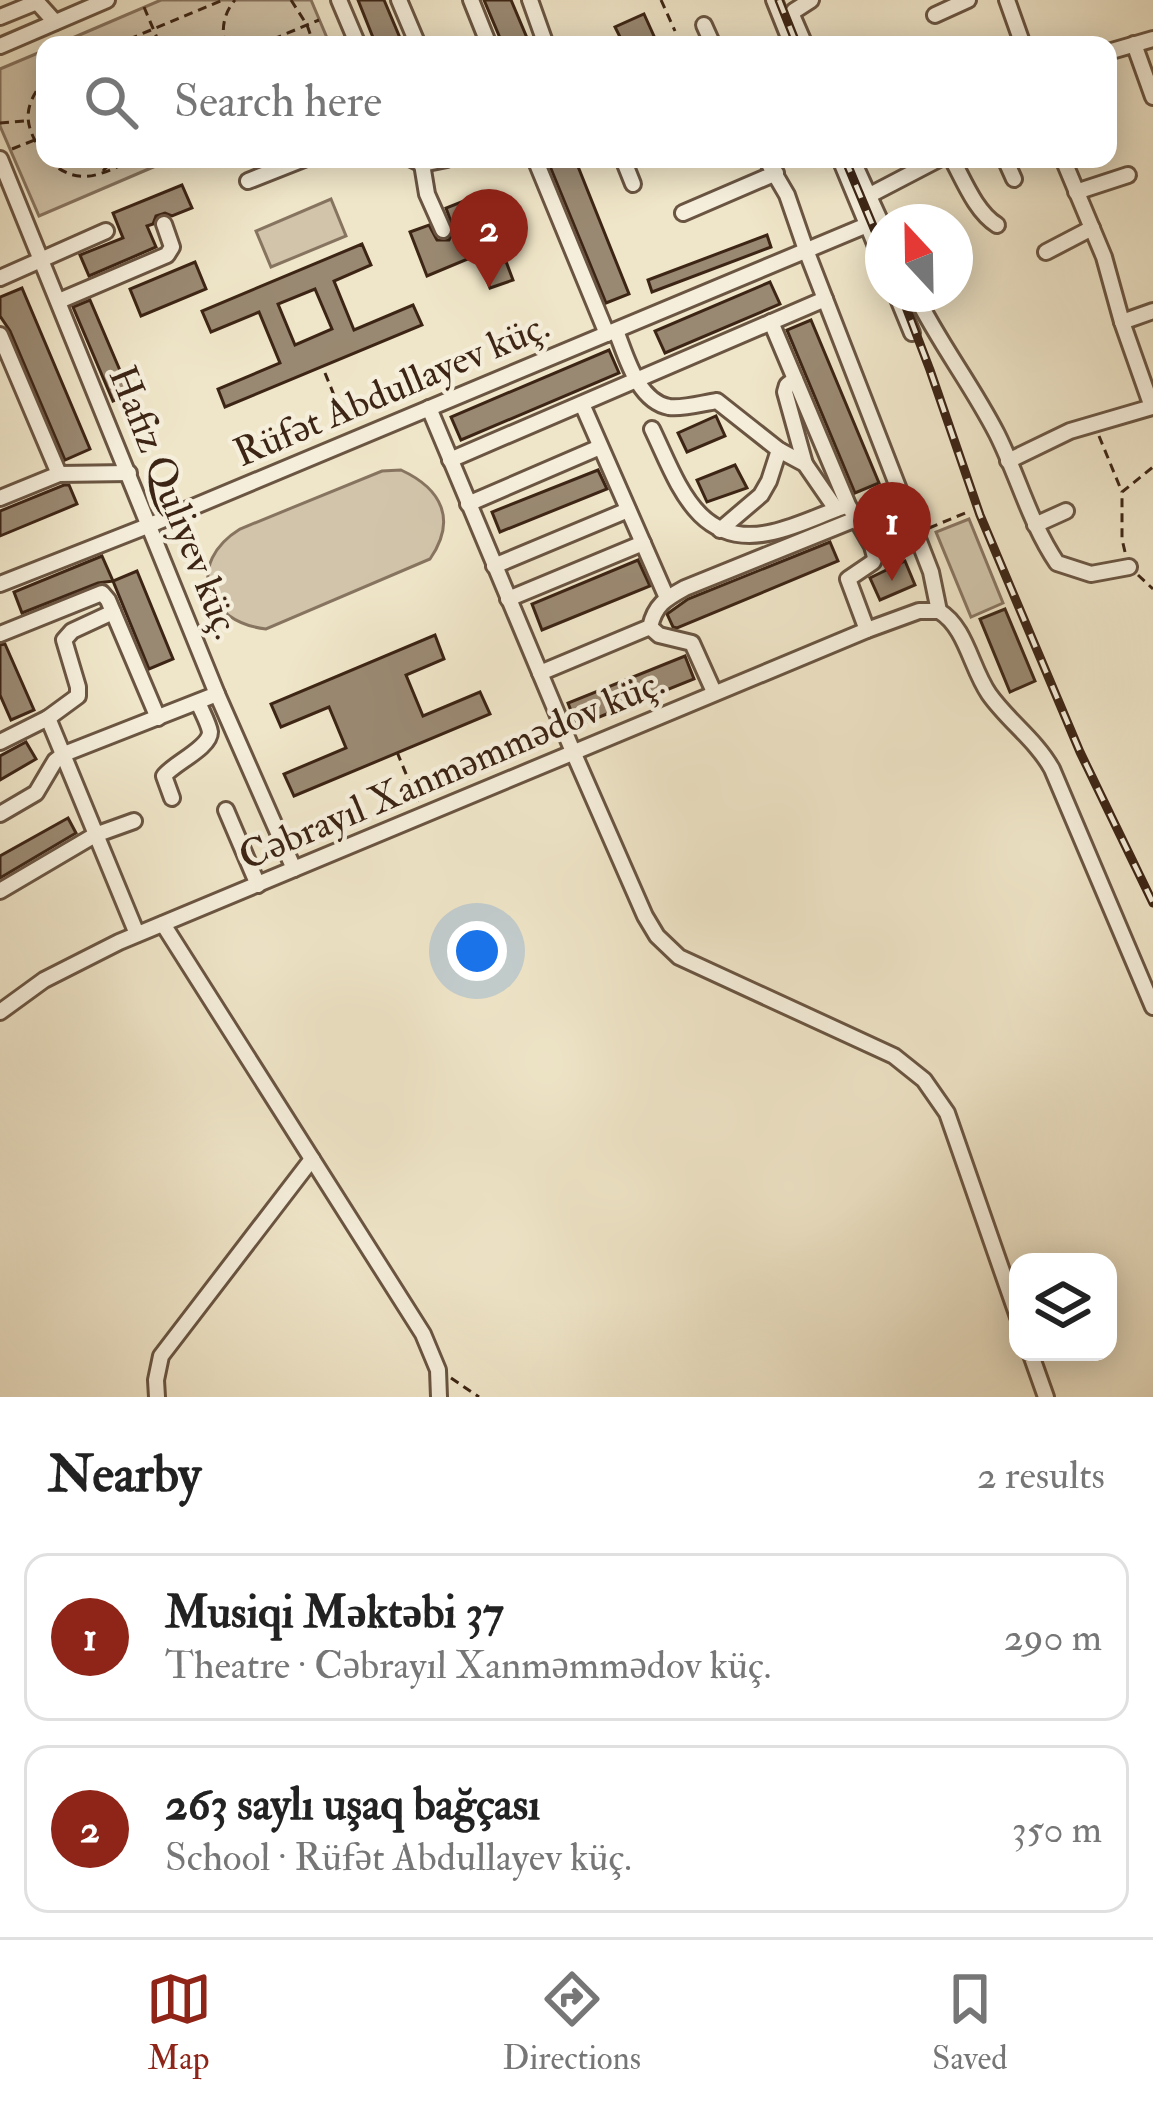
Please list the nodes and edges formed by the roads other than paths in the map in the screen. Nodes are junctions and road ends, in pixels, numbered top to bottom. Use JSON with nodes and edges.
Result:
{"nodes":[{"id":1,"x":107,"y":0,"type":"edge"},
{"id":2,"x":339,"y":0,"type":"edge"},
{"id":3,"x":399,"y":0,"type":"edge"},
{"id":4,"x":471,"y":0,"type":"edge"},
{"id":5,"x":530,"y":0,"type":"edge"},
{"id":6,"x":774,"y":0,"type":"edge"},
{"id":7,"x":811,"y":0,"type":"edge"},
{"id":8,"x":968,"y":0,"type":"edge"},
{"id":9,"x":1007,"y":0,"type":"edge"},
{"id":10,"x":935,"y":15,"type":"dead end"},
{"id":11,"x":0,"y":17,"type":"edge"},
{"id":12,"x":55,"y":22,"type":"junction"},
{"id":13,"x":704,"y":25,"type":"dead end"},
{"id":14,"x":354,"y":36,"type":"edge"},
{"id":15,"x":414,"y":36,"type":"edge"},
{"id":16,"x":485,"y":36,"type":"edge"},
{"id":17,"x":543,"y":36,"type":"edge"},
{"id":18,"x":709,"y":36,"type":"edge"},
{"id":19,"x":789,"y":36,"type":"edge"},
{"id":20,"x":801,"y":36,"type":"edge"},
{"id":21,"x":1016,"y":36,"type":"edge"},
{"id":22,"x":1153,"y":39,"type":"edge"},
{"id":23,"x":1134,"y":44,"type":"junction"},
{"id":24,"x":0,"y":46,"type":"edge"},
{"id":25,"x":1117,"y":49,"type":"edge"},
{"id":26,"x":1153,"y":97,"type":"edge"},
{"id":27,"x":5,"y":154,"type":"edge"},
{"id":28,"x":282,"y":168,"type":"edge"},
{"id":29,"x":419,"y":168,"type":"edge"},
{"id":30,"x":540,"y":168,"type":"edge"},
{"id":31,"x":627,"y":168,"type":"edge"},
{"id":32,"x":772,"y":168,"type":"edge"},
{"id":33,"x":845,"y":168,"type":"edge"},
{"id":34,"x":856,"y":168,"type":"edge"},
{"id":35,"x":922,"y":168,"type":"edge"},
{"id":36,"x":957,"y":168,"type":"edge"},
{"id":37,"x":1009,"y":168,"type":"edge"},
{"id":38,"x":1067,"y":168,"type":"edge"},
{"id":39,"x":776,"y":173,"type":"junction"},
{"id":40,"x":1128,"y":175,"type":"dead end"},
{"id":41,"x":1014,"y":179,"type":"dead end"},
{"id":42,"x":248,"y":182,"type":"dead end"},
{"id":43,"x":633,"y":184,"type":"dead end"},
{"id":44,"x":1076,"y":192,"type":"junction"},
{"id":45,"x":868,"y":196,"type":"junction"},
{"id":46,"x":870,"y":204,"type":"edge"},
{"id":47,"x":865,"y":207,"type":"edge"},
{"id":48,"x":682,"y":213,"type":"dead end"},
{"id":49,"x":164,"y":224,"type":"dead end"},
{"id":50,"x":997,"y":225,"type":"dead end"},
{"id":51,"x":1092,"y":228,"type":"junction"},
{"id":52,"x":865,"y":229,"type":"edge"},
{"id":53,"x":443,"y":230,"type":"dead end"},
{"id":54,"x":106,"y":231,"type":"dead end"},
{"id":55,"x":806,"y":250,"type":"junction"},
{"id":56,"x":1046,"y":252,"type":"dead end"},
{"id":57,"x":43,"y":260,"type":"junction"},
{"id":58,"x":0,"y":278,"type":"edge"},
{"id":59,"x":825,"y":299,"type":"junction"},
{"id":60,"x":59,"y":301,"type":"junction"},
{"id":61,"x":1153,"y":311,"type":"edge"},
{"id":62,"x":903,"y":312,"type":"edge"},
{"id":63,"x":924,"y":312,"type":"edge"},
{"id":64,"x":771,"y":322,"type":"junction"},
{"id":65,"x":1122,"y":322,"type":"junction"},
{"id":66,"x":611,"y":333,"type":"junction"},
{"id":67,"x":912,"y":333,"type":"dead end"},
{"id":68,"x":0,"y":335,"type":"edge"},
{"id":69,"x":636,"y":380,"type":"junction"},
{"id":70,"x":795,"y":380,"type":"junction"},
{"id":71,"x":582,"y":404,"type":"junction"},
{"id":72,"x":429,"y":409,"type":"junction"},
{"id":73,"x":652,"y":429,"type":"dead end"},
{"id":74,"x":600,"y":447,"type":"junction"},
{"id":75,"x":779,"y":450,"type":"junction"},
{"id":76,"x":450,"y":460,"type":"junction"},
{"id":77,"x":1008,"y":461,"type":"junction"},
{"id":78,"x":805,"y":464,"type":"junction"},
{"id":79,"x":129,"y":473,"type":"junction"},
{"id":80,"x":59,"y":474,"type":"junction"},
{"id":81,"x":0,"y":498,"type":"edge"},
{"id":82,"x":903,"y":500,"type":"junction"},
{"id":83,"x":468,"y":504,"type":"junction"},
{"id":84,"x":842,"y":507,"type":"junction"},
{"id":85,"x":628,"y":510,"type":"junction"},
{"id":86,"x":1066,"y":512,"type":"dead end"},
{"id":87,"x":857,"y":520,"type":"junction"},
{"id":88,"x":150,"y":525,"type":"junction"},
{"id":89,"x":1035,"y":525,"type":"junction"},
{"id":90,"x":720,"y":530,"type":"junction"},
{"id":91,"x":643,"y":543,"type":"junction"},
{"id":92,"x":494,"y":566,"type":"junction"},
{"id":93,"x":1129,"y":567,"type":"road end"},
{"id":94,"x":0,"y":584,"type":"edge"},
{"id":95,"x":668,"y":598,"type":"junction"},
{"id":96,"x":508,"y":599,"type":"junction"},
{"id":97,"x":939,"y":611,"type":"junction"},
{"id":98,"x":113,"y":612,"type":"junction"},
{"id":99,"x":650,"y":628,"type":"junction"},
{"id":100,"x":866,"y":630,"type":"junction"},
{"id":101,"x":0,"y":634,"type":"edge"},
{"id":102,"x":540,"y":673,"type":"junction"},
{"id":103,"x":714,"y":692,"type":"junction"},
{"id":104,"x":218,"y":694,"type":"junction"},
{"id":105,"x":198,"y":702,"type":"junction"},
{"id":106,"x":48,"y":718,"type":"junction"},
{"id":107,"x":158,"y":718,"type":"junction"},
{"id":108,"x":0,"y":722,"type":"edge"},
{"id":109,"x":4,"y":740,"type":"edge"},
{"id":110,"x":64,"y":754,"type":"junction"},
{"id":111,"x":574,"y":754,"type":"junction"},
{"id":112,"x":172,"y":798,"type":"dead end"},
{"id":113,"x":226,"y":810,"type":"dead end"},
{"id":114,"x":0,"y":814,"type":"edge"},
{"id":115,"x":134,"y":821,"type":"dead end"},
{"id":116,"x":95,"y":835,"type":"junction"},
{"id":117,"x":294,"y":869,"type":"junction"},
{"id":118,"x":257,"y":885,"type":"junction"},
{"id":119,"x":0,"y":891,"type":"edge"},
{"id":120,"x":163,"y":924,"type":"junction"},
{"id":121,"x":137,"y":934,"type":"junction"},
{"id":122,"x":1153,"y":1007,"type":"edge"},
{"id":123,"x":0,"y":1012,"type":"edge"},
{"id":124,"x":312,"y":1159,"type":"junction"},
{"id":125,"x":1009,"y":1291,"type":"edge"},
{"id":126,"x":1033,"y":1361,"type":"edge"},
{"id":127,"x":157,"y":1397,"type":"edge"},
{"id":128,"x":440,"y":1397,"type":"edge"},
{"id":129,"x":1046,"y":1397,"type":"edge"}],
"edges":[{"from":1,"to":12,"type":"street"},
{"from":2,"to":14,"type":"street"},
{"from":3,"to":15,"type":"street"},
{"from":4,"to":16,"type":"street"},
{"from":5,"to":17,"type":"street"},
{"from":6,"to":19,"type":"street"},
{"from":7,"to":20,"type":"street"},
{"from":8,"to":10,"type":"street"},
{"from":9,"to":21,"type":"street"},
{"from":11,"to":12,"type":"street"},
{"from":12,"to":24,"type":"street"},
{"from":13,"to":18,"type":"street"},
{"from":22,"to":23,"type":"street"},
{"from":23,"to":25,"type":"street"},
{"from":23,"to":26,"type":"street"},
{"from":27,"to":57,"type":"street","name":"Hafiz Quliyev küç."},
{"from":28,"to":42,"type":"street"},
{"from":29,"to":53,"type":"street"},
{"from":30,"to":66,"type":"street"},
{"from":31,"to":43,"type":"street"},
{"from":32,"to":39,"type":"street"},
{"from":33,"to":47,"type":"street"},
{"from":34,"to":45,"type":"street"},
{"from":35,"to":45,"type":"street"},
{"from":36,"to":50,"type":"street"},
{"from":37,"to":41,"type":"street"},
{"from":38,"to":44,"type":"street"},
{"from":39,"to":48,"type":"street"},
{"from":39,"to":55,"type":"street"},
{"from":40,"to":44,"type":"street"},
{"from":44,"to":51,"type":"street"},
{"from":45,"to":46,"type":"street"},
{"from":49,"to":60,"type":"street"},
{"from":51,"to":56,"type":"street"},
{"from":51,"to":65,"type":"street"},
{"from":52,"to":55,"type":"street","name":"Rüfət Abdullayev küç."},
{"from":54,"to":57,"type":"street"},
{"from":55,"to":59,"type":"street"},
{"from":55,"to":66,"type":"street","name":"Rüfət Abdullayev küç."},
{"from":57,"to":58,"type":"street"},
{"from":57,"to":60,"type":"street","name":"Hafiz Quliyev küç."},
{"from":59,"to":64,"type":"street"},
{"from":59,"to":82,"type":"street"},
{"from":60,"to":79,"type":"street","name":"Hafiz Quliyev küç."},
{"from":61,"to":65,"type":"street"},
{"from":62,"to":67,"type":"street"},
{"from":63,"to":77,"type":"street"},
{"from":64,"to":69,"type":"street"},
{"from":64,"to":70,"type":"street"},
{"from":65,"to":77,"type":"street"},
{"from":66,"to":69,"type":"street"},
{"from":66,"to":72,"type":"street","name":"Rüfət Abdullayev küç."},
{"from":68,"to":80,"type":"street"},
{"from":69,"to":71,"type":"street"},
{"from":69,"to":75,"type":"street"},
{"from":70,"to":78,"type":"street"},
{"from":70,"to":84,"type":"street"},
{"from":71,"to":74,"type":"street"},
{"from":71,"to":76,"type":"street"},
{"from":72,"to":76,"type":"street"},
{"from":72,"to":88,"type":"street","name":"Rüfət Abdullayev küç."},
{"from":73,"to":90,"type":"street"},
{"from":74,"to":83,"type":"street"},
{"from":74,"to":85,"type":"street"},
{"from":75,"to":78,"type":"street"},
{"from":75,"to":90,"type":"street"},
{"from":76,"to":83,"type":"street"},
{"from":77,"to":89,"type":"street"},
{"from":78,"to":84,"type":"street"},
{"from":79,"to":80,"type":"street"},
{"from":79,"to":88,"type":"street","name":"Hafiz Quliyev küç."},
{"from":80,"to":81,"type":"street"},
{"from":82,"to":87,"type":"street"},
{"from":82,"to":97,"type":"street"},
{"from":83,"to":92,"type":"street"},
{"from":84,"to":87,"type":"street"},
{"from":84,"to":90,"type":"street"},
{"from":85,"to":91,"type":"street"},
{"from":85,"to":92,"type":"street"},
{"from":86,"to":89,"type":"street"},
{"from":87,"to":95,"type":"street"},
{"from":87,"to":100,"type":"street"},
{"from":88,"to":94,"type":"street","name":"Rüfət Abdullayev küç."},
{"from":88,"to":104,"type":"street","name":"Hafiz Quliyev küç."},
{"from":89,"to":93,"type":"street"},
{"from":91,"to":95,"type":"street"},
{"from":91,"to":96,"type":"street"},
{"from":92,"to":96,"type":"street"},
{"from":95,"to":99,"type":"street"},
{"from":96,"to":102,"type":"street"},
{"from":97,"to":100,"type":"street","name":"Cəbrayıl Xanməmmədov küç."},
{"from":97,"to":122,"type":"street"},
{"from":98,"to":101,"type":"street"},
{"from":98,"to":106,"type":"street"},
{"from":98,"to":107,"type":"street"},
{"from":99,"to":102,"type":"street"},
{"from":99,"to":103,"type":"street"},
{"from":100,"to":103,"type":"street","name":"Cəbrayıl Xanməmmədov küç."},
{"from":102,"to":111,"type":"street"},
{"from":103,"to":111,"type":"street","name":"Cəbrayıl Xanməmmədov küç."},
{"from":104,"to":105,"type":"street"},
{"from":104,"to":117,"type":"street","name":"Hafiz Quliyev küç."},
{"from":105,"to":107,"type":"street"},
{"from":105,"to":112,"type":"street"},
{"from":106,"to":109,"type":"street"},
{"from":106,"to":110,"type":"street"},
{"from":107,"to":110,"type":"street"},
{"from":108,"to":109,"type":"street"},
{"from":110,"to":114,"type":"street"},
{"from":110,"to":116,"type":"street"},
{"from":111,"to":117,"type":"street","name":"Cəbrayıl Xanməmmədov küç."},
{"from":111,"to":125,"type":"street"},
{"from":113,"to":118,"type":"street"},
{"from":115,"to":116,"type":"street"},
{"from":116,"to":119,"type":"street"},
{"from":116,"to":121,"type":"street"},
{"from":117,"to":118,"type":"street","name":"Cəbrayıl Xanməmmədov küç."},
{"from":118,"to":120,"type":"street","name":"Cəbrayıl Xanməmmədov küç."},
{"from":120,"to":121,"type":"street","name":"Cəbrayıl Xanməmmədov küç."},
{"from":120,"to":124,"type":"street"},
{"from":121,"to":123,"type":"street","name":"Cəbrayıl Xanməmmədov küç."},
{"from":124,"to":127,"type":"street"},
{"from":124,"to":128,"type":"street"},
{"from":126,"to":129,"type":"street"}]}
